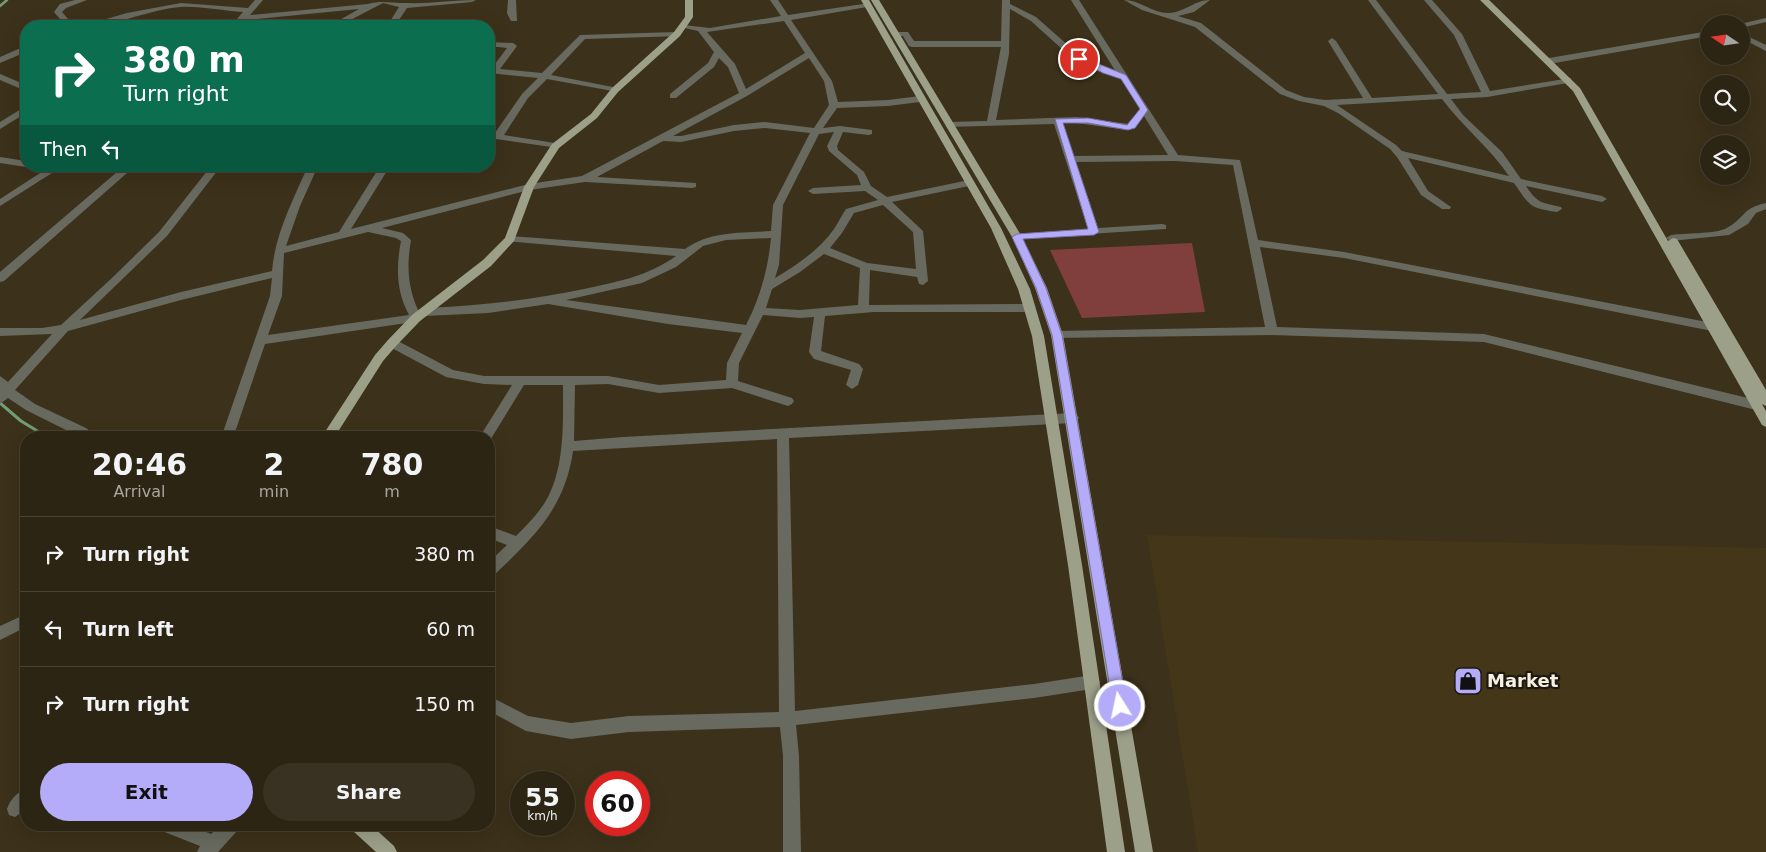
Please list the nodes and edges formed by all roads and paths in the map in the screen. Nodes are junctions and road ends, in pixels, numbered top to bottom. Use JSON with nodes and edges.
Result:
{"nodes":[{"id":1,"x":84,"y":0,"type":"edge"},
{"id":2,"x":259,"y":0,"type":"edge"},
{"id":3,"x":472,"y":0,"type":"edge"},
{"id":4,"x":512,"y":0,"type":"edge"},
{"id":5,"x":689,"y":0,"type":"edge"},
{"id":6,"x":774,"y":0,"type":"edge"},
{"id":7,"x":1075,"y":0,"type":"edge"},
{"id":8,"x":1128,"y":0,"type":"edge"},
{"id":9,"x":1206,"y":0,"type":"edge"},
{"id":10,"x":1372,"y":0,"type":"edge"},
{"id":11,"x":1428,"y":0,"type":"edge"},
{"id":12,"x":1484,"y":0,"type":"edge"},
{"id":13,"x":1492,"y":0,"type":"edge"},
{"id":14,"x":869,"y":2,"type":"edge"},
{"id":15,"x":1006,"y":2,"type":"edge"},
{"id":16,"x":373,"y":6,"type":"junction"},
{"id":17,"x":404,"y":6,"type":"junction"},
{"id":18,"x":248,"y":10,"type":"junction"},
{"id":19,"x":1167,"y":15,"type":"junction"},
{"id":20,"x":785,"y":16,"type":"junction"},
{"id":21,"x":241,"y":18,"type":"joint"},
{"id":22,"x":514,"y":19,"type":"dead end"},
{"id":23,"x":65,"y":20,"type":"edge"},
{"id":24,"x":109,"y":20,"type":"edge"},
{"id":25,"x":345,"y":20,"type":"edge"},
{"id":26,"x":395,"y":20,"type":"edge"},
{"id":27,"x":1766,"y":20,"type":"edge"},
{"id":28,"x":1750,"y":24,"type":"edge"},
{"id":29,"x":680,"y":30,"type":"junction"},
{"id":30,"x":701,"y":30,"type":"junction"},
{"id":31,"x":895,"y":34,"type":"junction"},
{"id":32,"x":1700,"y":35,"type":"edge"},
{"id":33,"x":1750,"y":40,"type":"edge"},
{"id":34,"x":1332,"y":41,"type":"dead end"},
{"id":35,"x":495,"y":44,"type":"edge"},
{"id":36,"x":1004,"y":44,"type":"junction"},
{"id":37,"x":1766,"y":48,"type":"edge"},
{"id":38,"x":20,"y":52,"type":"edge"},
{"id":39,"x":718,"y":53,"type":"junction"},
{"id":40,"x":810,"y":54,"type":"junction"},
{"id":41,"x":0,"y":60,"type":"edge"},
{"id":42,"x":1553,"y":60,"type":"junction"},
{"id":43,"x":495,"y":67,"type":"edge"},
{"id":44,"x":495,"y":70,"type":"edge"},
{"id":45,"x":0,"y":76,"type":"edge"},
{"id":46,"x":544,"y":76,"type":"junction"},
{"id":47,"x":1124,"y":77,"type":"junction"},
{"id":48,"x":1568,"y":80,"type":"junction"},
{"id":49,"x":20,"y":85,"type":"edge"},
{"id":50,"x":615,"y":90,"type":"junction"},
{"id":51,"x":744,"y":94,"type":"junction"},
{"id":52,"x":1487,"y":94,"type":"junction"},
{"id":53,"x":673,"y":96,"type":"dead end"},
{"id":54,"x":1443,"y":96,"type":"junction"},
{"id":55,"x":920,"y":99,"type":"junction"},
{"id":56,"x":1369,"y":100,"type":"junction"},
{"id":57,"x":1325,"y":103,"type":"junction"},
{"id":58,"x":834,"y":105,"type":"junction"},
{"id":59,"x":1144,"y":110,"type":"junction"},
{"id":60,"x":20,"y":113,"type":"edge"},
{"id":61,"x":1058,"y":121,"type":"junction"},
{"id":62,"x":991,"y":124,"type":"junction"},
{"id":63,"x":949,"y":125,"type":"junction"},
{"id":64,"x":0,"y":126,"type":"edge"},
{"id":65,"x":840,"y":129,"type":"junction"},
{"id":66,"x":816,"y":131,"type":"junction"},
{"id":67,"x":869,"y":132,"type":"dead end"},
{"id":68,"x":495,"y":134,"type":"edge"},
{"id":69,"x":495,"y":135,"type":"edge"},
{"id":70,"x":662,"y":138,"type":"junction"},
{"id":71,"x":555,"y":146,"type":"junction"},
{"id":72,"x":1401,"y":154,"type":"junction"},
{"id":73,"x":1174,"y":158,"type":"junction"},
{"id":74,"x":1070,"y":159,"type":"junction"},
{"id":75,"x":0,"y":160,"type":"edge"},
{"id":76,"x":20,"y":163,"type":"edge"},
{"id":77,"x":49,"y":172,"type":"edge"},
{"id":78,"x":123,"y":172,"type":"edge"},
{"id":79,"x":211,"y":172,"type":"edge"},
{"id":80,"x":310,"y":172,"type":"edge"},
{"id":81,"x":381,"y":172,"type":"edge"},
{"id":82,"x":585,"y":179,"type":"junction"},
{"id":83,"x":1519,"y":182,"type":"junction"},
{"id":84,"x":969,"y":183,"type":"junction"},
{"id":85,"x":692,"y":186,"type":"dead end"},
{"id":86,"x":529,"y":187,"type":"junction"},
{"id":87,"x":867,"y":188,"type":"junction"},
{"id":88,"x":813,"y":191,"type":"dead end"},
{"id":89,"x":1602,"y":198,"type":"dead end"},
{"id":90,"x":886,"y":202,"type":"junction"},
{"id":91,"x":0,"y":203,"type":"edge"},
{"id":92,"x":1766,"y":206,"type":"edge"},
{"id":93,"x":1446,"y":207,"type":"dead end"},
{"id":94,"x":1557,"y":209,"type":"dead end"},
{"id":95,"x":1162,"y":227,"type":"dead end"},
{"id":96,"x":365,"y":228,"type":"junction"},
{"id":97,"x":1094,"y":232,"type":"junction"},
{"id":98,"x":343,"y":234,"type":"junction"},
{"id":99,"x":776,"y":234,"type":"junction"},
{"id":100,"x":1017,"y":237,"type":"junction"},
{"id":101,"x":1671,"y":238,"type":"junction"},
{"id":102,"x":510,"y":239,"type":"junction"},
{"id":103,"x":1254,"y":243,"type":"junction"},
{"id":104,"x":822,"y":249,"type":"junction"},
{"id":105,"x":279,"y":251,"type":"junction"},
{"id":106,"x":687,"y":253,"type":"junction"},
{"id":107,"x":865,"y":266,"type":"junction"},
{"id":108,"x":278,"y":273,"type":"junction"},
{"id":109,"x":0,"y":278,"type":"edge"},
{"id":110,"x":767,"y":287,"type":"junction"},
{"id":111,"x":545,"y":301,"type":"junction"},
{"id":112,"x":1030,"y":308,"type":"junction"},
{"id":113,"x":863,"y":309,"type":"junction"},
{"id":114,"x":759,"y":311,"type":"junction"},
{"id":115,"x":820,"y":313,"type":"junction"},
{"id":116,"x":421,"y":315,"type":"junction"},
{"id":117,"x":64,"y":328,"type":"junction"},
{"id":118,"x":1712,"y":328,"type":"junction"},
{"id":119,"x":751,"y":330,"type":"junction"},
{"id":120,"x":1272,"y":331,"type":"junction"},
{"id":121,"x":0,"y":332,"type":"edge"},
{"id":122,"x":1057,"y":335,"type":"junction"},
{"id":123,"x":262,"y":340,"type":"junction"},
{"id":124,"x":392,"y":343,"type":"junction"},
{"id":125,"x":0,"y":380,"type":"edge"},
{"id":126,"x":569,"y":380,"type":"junction"},
{"id":127,"x":521,"y":381,"type":"junction"},
{"id":128,"x":732,"y":384,"type":"junction"},
{"id":129,"x":852,"y":385,"type":"dead end"},
{"id":130,"x":4,"y":395,"type":"edge"},
{"id":131,"x":788,"y":401,"type":"dead end"},
{"id":132,"x":1761,"y":403,"type":"edge"},
{"id":133,"x":1073,"y":418,"type":"junction"},
{"id":134,"x":1052,"y":419,"type":"junction"},
{"id":135,"x":1766,"y":422,"type":"edge"},
{"id":136,"x":78,"y":431,"type":"edge"},
{"id":137,"x":230,"y":431,"type":"edge"},
{"id":138,"x":332,"y":431,"type":"edge"},
{"id":139,"x":489,"y":431,"type":"edge"},
{"id":140,"x":783,"y":433,"type":"junction"},
{"id":141,"x":567,"y":447,"type":"junction"},
{"id":142,"x":495,"y":534,"type":"edge"},
{"id":143,"x":518,"y":543,"type":"junction"},
{"id":144,"x":1096,"y":564,"type":"junction"},
{"id":145,"x":495,"y":565,"type":"edge"},
{"id":146,"x":1075,"y":565,"type":"junction"},
{"id":147,"x":20,"y":623,"type":"edge"},
{"id":148,"x":0,"y":633,"type":"edge"},
{"id":149,"x":1092,"y":682,"type":"junction"},
{"id":150,"x":495,"y":705,"type":"edge"},
{"id":151,"x":787,"y":719,"type":"junction"},
{"id":152,"x":179,"y":831,"type":"edge"},
{"id":153,"x":225,"y":831,"type":"edge"},
{"id":154,"x":365,"y":831,"type":"edge"},
{"id":155,"x":210,"y":847,"type":"edge"},
{"id":156,"x":388,"y":852,"type":"edge"},
{"id":157,"x":792,"y":852,"type":"edge"},
{"id":158,"x":1116,"y":852,"type":"edge"},
{"id":159,"x":1144,"y":852,"type":"edge"}],
"edges":[{"from":1,"to":23,"type":"street"},
{"from":2,"to":18,"type":"street"},
{"from":3,"to":17,"type":"street"},
{"from":4,"to":22,"type":"street"},
{"from":5,"to":29,"type":"main road"},
{"from":6,"to":20,"type":"street"},
{"from":7,"to":47,"type":"street"},
{"from":8,"to":19,"type":"street"},
{"from":9,"to":19,"type":"street"},
{"from":10,"to":54,"type":"street"},
{"from":11,"to":52,"type":"street"},
{"from":12,"to":42,"type":"main road"},
{"from":13,"to":42,"type":"main road"},
{"from":14,"to":20,"type":"street"},
{"from":14,"to":31,"type":"main road"},
{"from":14,"to":55,"type":"main road"},
{"from":15,"to":36,"type":"street"},
{"from":15,"to":47,"type":"street"},
{"from":16,"to":17,"type":"street"},
{"from":16,"to":21,"type":"street"},
{"from":16,"to":25,"type":"street"},
{"from":17,"to":26,"type":"street"},
{"from":18,"to":21,"type":"street"},
{"from":18,"to":24,"type":"street"},
{"from":19,"to":57,"type":"street"},
{"from":20,"to":30,"type":"street"},
{"from":20,"to":40,"type":"street"},
{"from":27,"to":28,"type":"street"},
{"from":29,"to":30,"type":"street"},
{"from":29,"to":46,"type":"street"},
{"from":29,"to":50,"type":"main road"},
{"from":30,"to":39,"type":"street"},
{"from":31,"to":36,"type":"street"},
{"from":31,"to":63,"type":"main road"},
{"from":32,"to":42,"type":"street"},
{"from":33,"to":37,"type":"street"},
{"from":34,"to":56,"type":"street"},
{"from":35,"to":43,"type":"street"},
{"from":36,"to":62,"type":"street"},
{"from":38,"to":41,"type":"street"},
{"from":39,"to":51,"type":"street"},
{"from":39,"to":53,"type":"street"},
{"from":40,"to":51,"type":"street"},
{"from":40,"to":58,"type":"street"},
{"from":42,"to":48,"type":"main road"},
{"from":42,"to":101,"type":"main road"},
{"from":44,"to":46,"type":"street"},
{"from":45,"to":49,"type":"street"},
{"from":46,"to":50,"type":"street"},
{"from":46,"to":68,"type":"street"},
{"from":47,"to":59,"type":"street"},
{"from":48,"to":52,"type":"street"},
{"from":48,"to":118,"type":"main road"},
{"from":50,"to":71,"type":"main road"},
{"from":51,"to":70,"type":"street"},
{"from":52,"to":54,"type":"street"},
{"from":54,"to":56,"type":"street"},
{"from":54,"to":83,"type":"street"},
{"from":55,"to":58,"type":"street"},
{"from":55,"to":84,"type":"main road"},
{"from":56,"to":57,"type":"street"},
{"from":57,"to":72,"type":"street"},
{"from":58,"to":66,"type":"street"},
{"from":59,"to":61,"type":"street"},
{"from":59,"to":73,"type":"street"},
{"from":60,"to":64,"type":"street"},
{"from":61,"to":62,"type":"street"},
{"from":61,"to":74,"type":"street"},
{"from":62,"to":63,"type":"street"},
{"from":63,"to":100,"type":"main road"},
{"from":65,"to":66,"type":"street"},
{"from":65,"to":67,"type":"street"},
{"from":65,"to":87,"type":"street"},
{"from":66,"to":70,"type":"street"},
{"from":66,"to":99,"type":"street"},
{"from":69,"to":71,"type":"street"},
{"from":70,"to":82,"type":"street"},
{"from":71,"to":86,"type":"main road"},
{"from":72,"to":83,"type":"street"},
{"from":72,"to":93,"type":"street"},
{"from":73,"to":74,"type":"street"},
{"from":73,"to":103,"type":"street"},
{"from":74,"to":97,"type":"street"},
{"from":75,"to":76,"type":"street"},
{"from":77,"to":91,"type":"street"},
{"from":78,"to":109,"type":"street"},
{"from":79,"to":117,"type":"street"},
{"from":80,"to":105,"type":"street"},
{"from":81,"to":98,"type":"street"},
{"from":82,"to":85,"type":"street"},
{"from":82,"to":86,"type":"street"},
{"from":83,"to":89,"type":"street"},
{"from":83,"to":94,"type":"street"},
{"from":84,"to":90,"type":"street"},
{"from":84,"to":112,"type":"main road"},
{"from":86,"to":96,"type":"street"},
{"from":86,"to":102,"type":"main road"},
{"from":87,"to":88,"type":"street"},
{"from":87,"to":90,"type":"street"},
{"from":90,"to":104,"type":"street"},
{"from":90,"to":107,"type":"street"},
{"from":92,"to":101,"type":"street"},
{"from":95,"to":97,"type":"street"},
{"from":96,"to":98,"type":"street"},
{"from":96,"to":116,"type":"street"},
{"from":97,"to":100,"type":"street"},
{"from":98,"to":105,"type":"street"},
{"from":99,"to":106,"type":"street"},
{"from":99,"to":110,"type":"street"},
{"from":100,"to":122,"type":"main road"},
{"from":101,"to":132,"type":"main road"},
{"from":102,"to":106,"type":"street"},
{"from":102,"to":116,"type":"main road"},
{"from":103,"to":118,"type":"street"},
{"from":103,"to":120,"type":"street"},
{"from":104,"to":107,"type":"street"},
{"from":104,"to":110,"type":"street"},
{"from":105,"to":108,"type":"street"},
{"from":106,"to":111,"type":"street"},
{"from":107,"to":113,"type":"street"},
{"from":108,"to":117,"type":"street"},
{"from":108,"to":123,"type":"street"},
{"from":110,"to":114,"type":"street"},
{"from":111,"to":116,"type":"street"},
{"from":111,"to":119,"type":"street"},
{"from":112,"to":113,"type":"street"},
{"from":112,"to":134,"type":"main road"},
{"from":113,"to":115,"type":"street"},
{"from":114,"to":115,"type":"street"},
{"from":114,"to":119,"type":"street"},
{"from":115,"to":129,"type":"street"},
{"from":116,"to":123,"type":"street"},
{"from":116,"to":124,"type":"main road"},
{"from":117,"to":121,"type":"street"},
{"from":117,"to":130,"type":"street"},
{"from":118,"to":132,"type":"main road"},
{"from":119,"to":128,"type":"street"},
{"from":120,"to":122,"type":"street"},
{"from":120,"to":132,"type":"street"},
{"from":122,"to":133,"type":"main road"},
{"from":123,"to":137,"type":"street"},
{"from":124,"to":127,"type":"street"},
{"from":124,"to":138,"type":"main road"},
{"from":125,"to":130,"type":"street"},
{"from":126,"to":127,"type":"street"},
{"from":126,"to":128,"type":"street"},
{"from":126,"to":141,"type":"street"},
{"from":127,"to":139,"type":"street"},
{"from":128,"to":131,"type":"street"},
{"from":130,"to":136,"type":"street"},
{"from":132,"to":135,"type":"main road"},
{"from":133,"to":134,"type":"street"},
{"from":133,"to":144,"type":"main road"},
{"from":134,"to":140,"type":"street"},
{"from":134,"to":146,"type":"main road"},
{"from":140,"to":141,"type":"street"},
{"from":140,"to":151,"type":"street"},
{"from":141,"to":143,"type":"street"},
{"from":142,"to":143,"type":"street"},
{"from":143,"to":145,"type":"street"},
{"from":144,"to":146,"type":"main road"},
{"from":144,"to":159,"type":"main road"},
{"from":146,"to":149,"type":"main road"},
{"from":147,"to":148,"type":"street"},
{"from":149,"to":151,"type":"street"},
{"from":149,"to":158,"type":"main road"},
{"from":150,"to":151,"type":"street"},
{"from":151,"to":157,"type":"street"},
{"from":152,"to":155,"type":"street"},
{"from":153,"to":155,"type":"street"},
{"from":154,"to":156,"type":"main road"}]}
